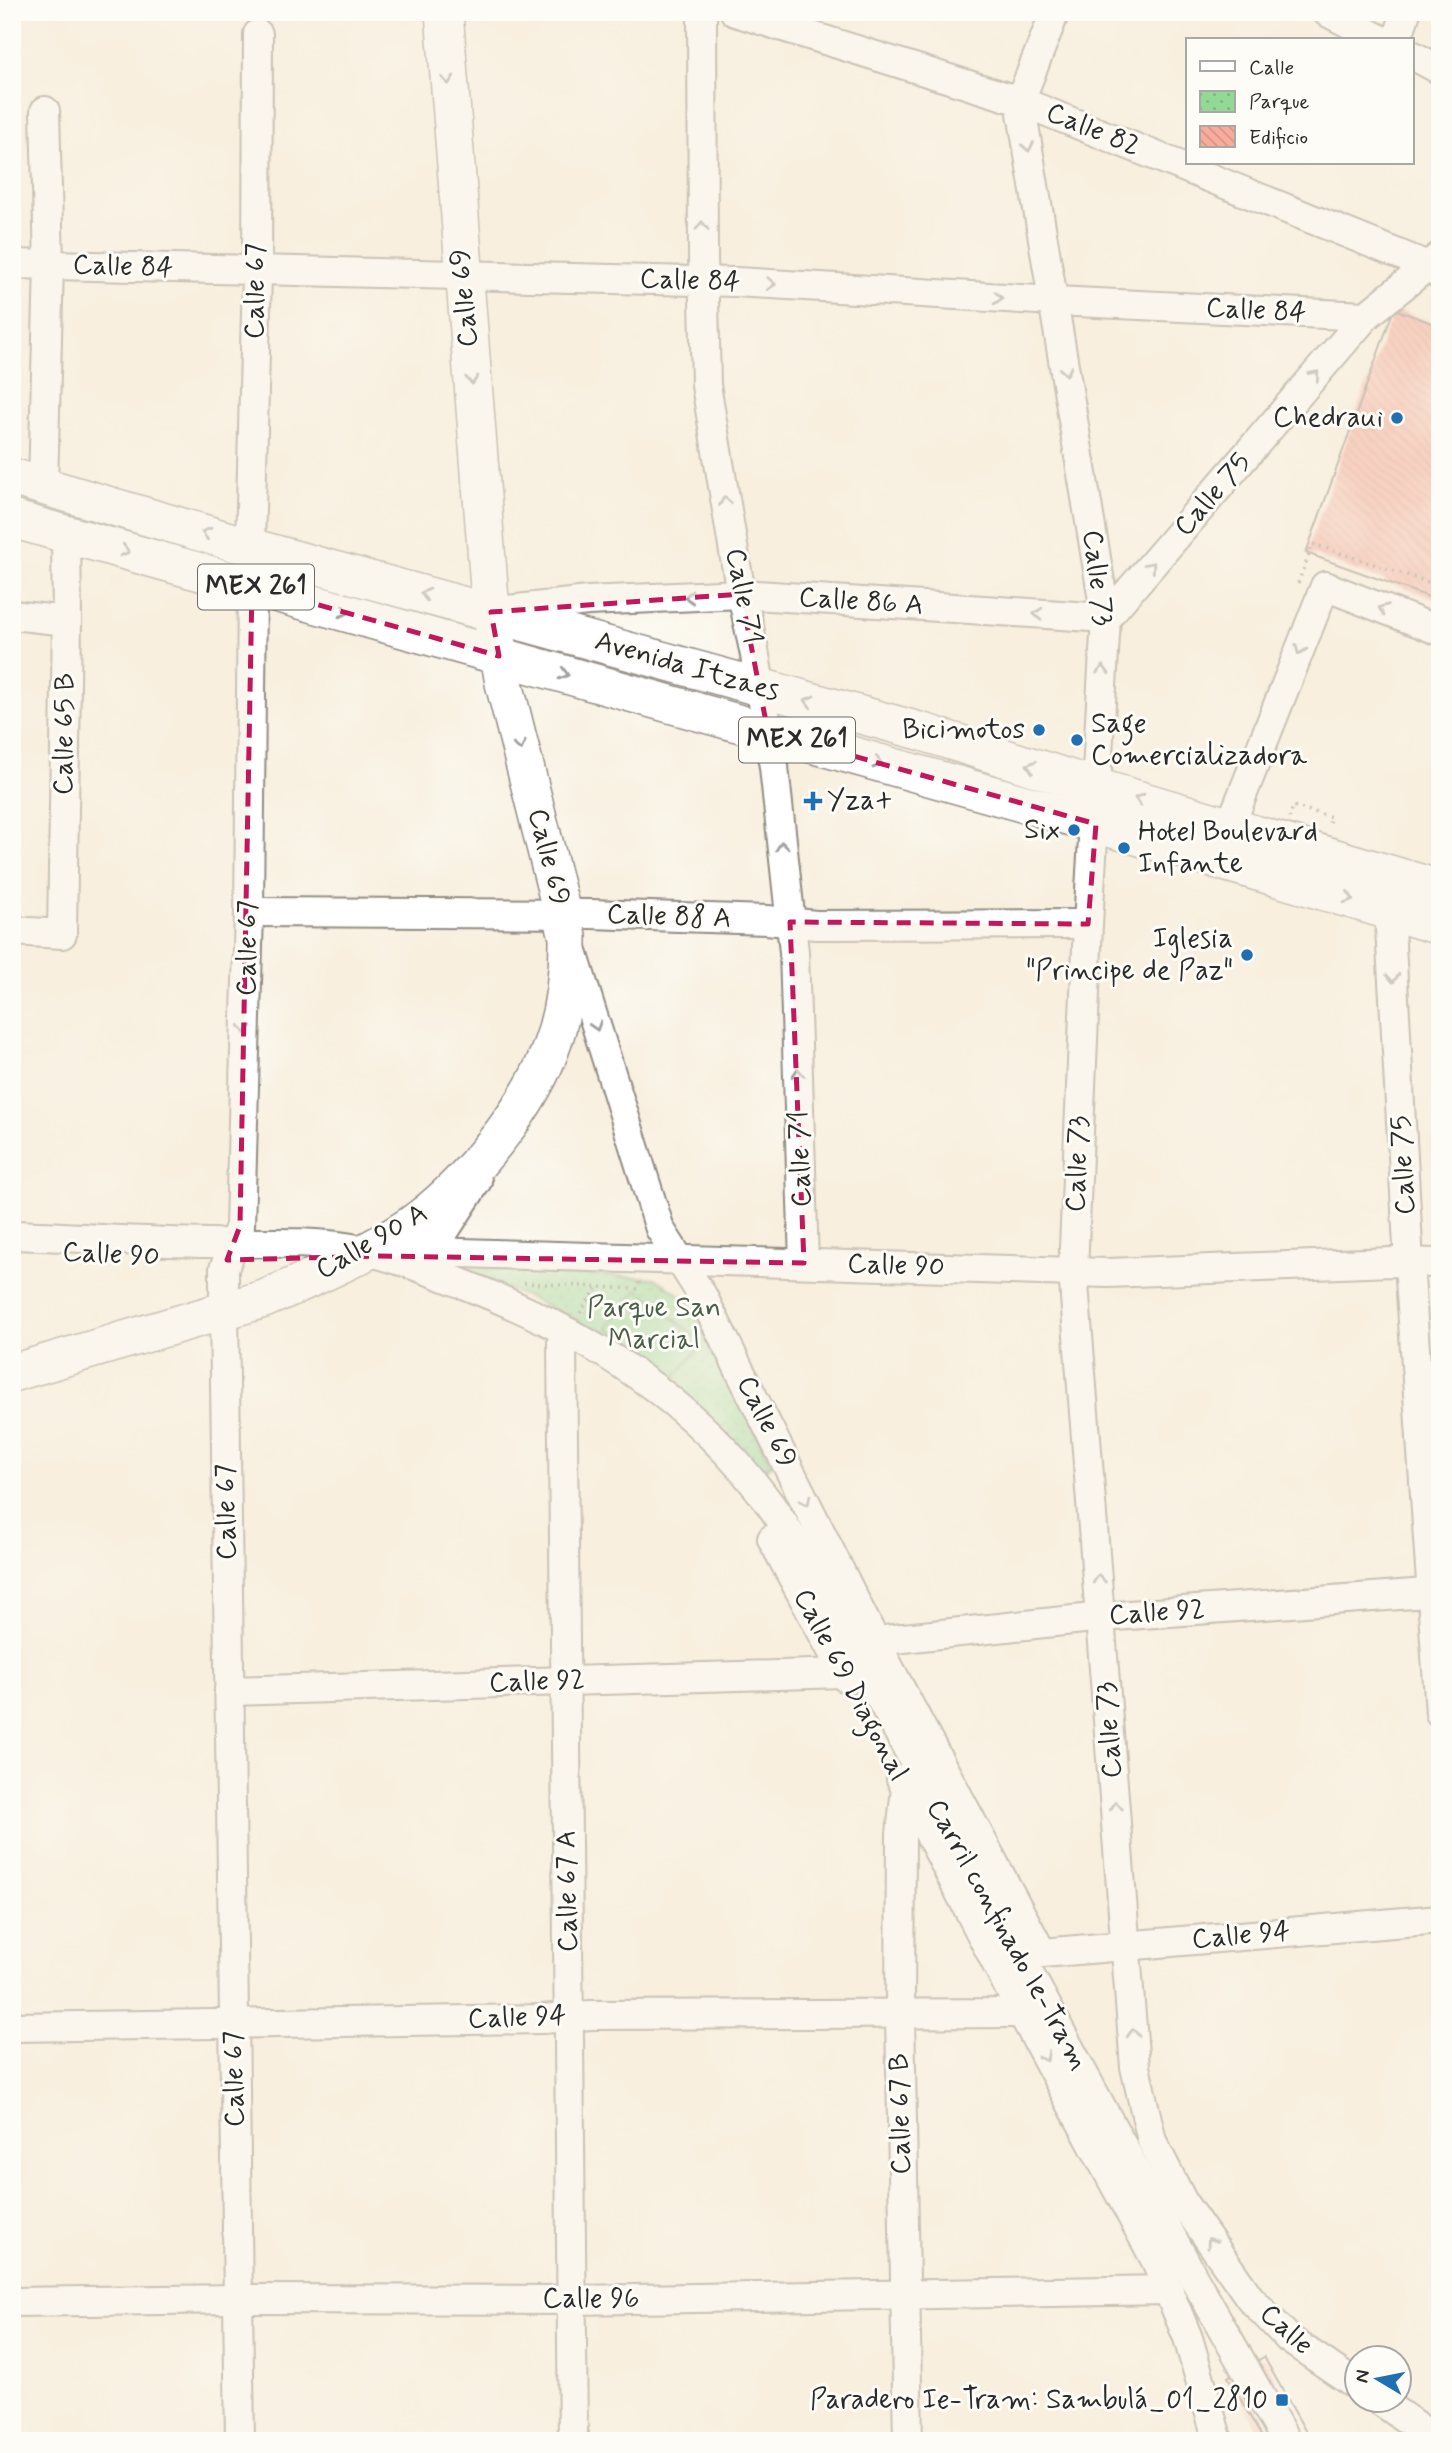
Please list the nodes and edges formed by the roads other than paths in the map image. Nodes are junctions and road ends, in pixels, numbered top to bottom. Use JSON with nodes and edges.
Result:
{"nodes":[{"id":1,"x":443,"y":12,"type":"edge"},
{"id":2,"x":702,"y":12,"type":"edge"},
{"id":3,"x":735,"y":12,"type":"edge"},
{"id":4,"x":1055,"y":12,"type":"edge"},
{"id":5,"x":1327,"y":12,"type":"edge"},
{"id":6,"x":1406,"y":12,"type":"edge"},
{"id":7,"x":258,"y":34,"type":"dead end"},
{"id":8,"x":1378,"y":38,"type":"edge"},
{"id":9,"x":1398,"y":38,"type":"edge"},
{"id":10,"x":1414,"y":56,"type":"edge"},
{"id":11,"x":1440,"y":69,"type":"edge"},
{"id":12,"x":1020,"y":101,"type":"junction"},
{"id":13,"x":46,"y":111,"type":"dead end"},
{"id":14,"x":12,"y":264,"type":"edge"},
{"id":15,"x":49,"y":265,"type":"junction"},
{"id":16,"x":1436,"y":266,"type":"edge"},
{"id":17,"x":257,"y":272,"type":"junction"},
{"id":18,"x":463,"y":275,"type":"junction"},
{"id":19,"x":703,"y":281,"type":"junction"},
{"id":20,"x":1055,"y":301,"type":"junction"},
{"id":21,"x":1366,"y":316,"type":"junction"},
{"id":22,"x":27,"y":481,"type":"edge"},
{"id":23,"x":12,"y":519,"type":"edge"},
{"id":24,"x":66,"y":535,"type":"junction"},
{"id":25,"x":250,"y":547,"type":"junction"},
{"id":26,"x":252,"y":586,"type":"junction"},
{"id":27,"x":741,"y":594,"type":"junction"},
{"id":28,"x":491,"y":612,"type":"junction"},
{"id":29,"x":12,"y":615,"type":"edge"},
{"id":30,"x":1107,"y":618,"type":"junction"},
{"id":31,"x":67,"y":621,"type":"junction"},
{"id":32,"x":1440,"y":631,"type":"edge"},
{"id":33,"x":499,"y":656,"type":"junction"},
{"id":34,"x":761,"y":688,"type":"junction"},
{"id":35,"x":768,"y":732,"type":"junction"},
{"id":36,"x":1096,"y":787,"type":"junction"},
{"id":37,"x":1096,"y":824,"type":"junction"},
{"id":38,"x":1260,"y":827,"type":"junction"},
{"id":39,"x":1375,"y":869,"type":"junction"},
{"id":40,"x":1440,"y":875,"type":"edge"},
{"id":41,"x":1440,"y":888,"type":"edge"},
{"id":42,"x":1389,"y":910,"type":"junction"},
{"id":43,"x":249,"y":912,"type":"junction"},
{"id":44,"x":790,"y":922,"type":"junction"},
{"id":45,"x":1088,"y":925,"type":"junction"},
{"id":46,"x":566,"y":926,"type":"junction"},
{"id":47,"x":1440,"y":926,"type":"edge"},
{"id":48,"x":12,"y":931,"type":"edge"},
{"id":49,"x":517,"y":1116,"type":"junction"},
{"id":50,"x":12,"y":1235,"type":"edge"},
{"id":51,"x":12,"y":1250,"type":"edge"},
{"id":52,"x":431,"y":1252,"type":"junction"},
{"id":53,"x":365,"y":1255,"type":"junction"},
{"id":54,"x":224,"y":1258,"type":"junction"},
{"id":55,"x":681,"y":1260,"type":"junction"},
{"id":56,"x":1409,"y":1262,"type":"junction"},
{"id":57,"x":1440,"y":1263,"type":"edge"},
{"id":58,"x":804,"y":1264,"type":"junction"},
{"id":59,"x":1073,"y":1271,"type":"junction"},
{"id":60,"x":224,"y":1310,"type":"junction"},
{"id":61,"x":562,"y":1342,"type":"junction"},
{"id":62,"x":12,"y":1373,"type":"edge"},
{"id":63,"x":1436,"y":1592,"type":"edge"},
{"id":64,"x":1102,"y":1617,"type":"junction"},
{"id":65,"x":875,"y":1641,"type":"junction"},
{"id":66,"x":844,"y":1673,"type":"junction"},
{"id":67,"x":566,"y":1681,"type":"junction"},
{"id":68,"x":229,"y":1691,"type":"junction"},
{"id":69,"x":1440,"y":1713,"type":"edge"},
{"id":70,"x":906,"y":1788,"type":"junction"},
{"id":71,"x":1440,"y":1919,"type":"edge"},
{"id":72,"x":1126,"y":1946,"type":"junction"},
{"id":73,"x":1042,"y":1953,"type":"joint"},
{"id":74,"x":1022,"y":2013,"type":"junction"},
{"id":75,"x":900,"y":2014,"type":"junction"},
{"id":76,"x":570,"y":2017,"type":"junction"},
{"id":77,"x":234,"y":2024,"type":"junction"},
{"id":78,"x":12,"y":2027,"type":"edge"},
{"id":79,"x":1169,"y":2290,"type":"junction"},
{"id":80,"x":905,"y":2295,"type":"junction"},
{"id":81,"x":1250,"y":2298,"type":"junction"},
{"id":82,"x":238,"y":2299,"type":"junction"},
{"id":83,"x":573,"y":2300,"type":"junction"},
{"id":84,"x":12,"y":2302,"type":"edge"},
{"id":85,"x":1217,"y":2318,"type":"junction"},
{"id":86,"x":1188,"y":2338,"type":"junction"},
{"id":87,"x":1344,"y":2377,"type":"edge"},
{"id":88,"x":1399,"y":2414,"type":"edge"},
{"id":89,"x":240,"y":2441,"type":"edge"},
{"id":90,"x":573,"y":2441,"type":"edge"},
{"id":91,"x":908,"y":2441,"type":"edge"},
{"id":92,"x":1218,"y":2441,"type":"edge"},
{"id":93,"x":1286,"y":2441,"type":"edge"},
{"id":94,"x":1438,"y":2441,"type":"edge"}],
"edges":[{"from":1,"to":18,"type":"main road","name":"Calle 69","one_way":true},
{"from":19,"to":2,"type":"street","name":"Calle 71","one_way":true},
{"from":3,"to":12,"type":"street","name":"Calle 82"},
{"from":4,"to":12,"type":"street"},
{"from":5,"to":8,"type":"street"},
{"from":6,"to":9,"type":"street"},
{"from":7,"to":17,"type":"street","name":"Calle 67"},
{"from":10,"to":11,"type":"street"},
{"from":12,"to":16,"type":"street","name":"Calle 82"},
{"from":12,"to":20,"type":"street","name":"Calle 73","one_way":true},
{"from":13,"to":15,"type":"street"},
{"from":14,"to":15,"type":"street","name":"Calle 84"},
{"from":15,"to":17,"type":"street","name":"Calle 84"},
{"from":15,"to":22,"type":"street"},
{"from":16,"to":21,"type":"street","name":"Calle 75"},
{"from":17,"to":18,"type":"street","name":"Calle 84"},
{"from":17,"to":25,"type":"street","name":"Calle 67"},
{"from":18,"to":19,"type":"street","name":"Calle 84"},
{"from":18,"to":28,"type":"main road","name":"Calle 69","one_way":true},
{"from":19,"to":20,"type":"street","name":"Calle 84","one_way":true},
{"from":27,"to":19,"type":"street","name":"Calle 71","one_way":true},
{"from":20,"to":21,"type":"street","name":"Calle 84"},
{"from":20,"to":30,"type":"street","name":"Calle 73","one_way":true},
{"from":30,"to":21,"type":"street","name":"Calle 75","one_way":true},
{"from":25,"to":22,"type":"main road","name":"Avenida Itzaes","number":"MEX 261","one_way":true},
{"from":23,"to":24,"type":"main road","name":"Avenida Itzaes","number":"MEX 261"},
{"from":24,"to":26,"type":"main road","name":"Avenida Itzaes","number":"MEX 261","one_way":true},
{"from":24,"to":31,"type":"street","name":"Calle 65 B"},
{"from":28,"to":25,"type":"main road","name":"Avenida Itzaes","number":"MEX 261","one_way":true},
{"from":26,"to":33,"type":"main road","name":"Avenida Itzaes","number":"MEX 261","one_way":true},
{"from":26,"to":43,"type":"street","name":"Calle 67"},
{"from":27,"to":28,"type":"street","name":"Calle 86 A","one_way":true},
{"from":30,"to":27,"type":"street","name":"Calle 86 A","one_way":true},
{"from":27,"to":34,"type":"street","name":"Calle 71"},
{"from":28,"to":33,"type":"main road","name":"Calle 69"},
{"from":28,"to":34,"type":"main road","name":"Avenida Itzaes","number":"MEX 261"},
{"from":29,"to":31,"type":"street"},
{"from":36,"to":30,"type":"street","name":"Calle 73","one_way":true},
{"from":31,"to":48,"type":"street","name":"Calle 65 B"},
{"from":32,"to":38,"type":"street","one_way":true},
{"from":33,"to":35,"type":"main road","name":"Avenida Itzaes","number":"MEX 261","one_way":true},
{"from":33,"to":46,"type":"main road","name":"Calle 69","one_way":true},
{"from":34,"to":35,"type":"street","name":"Calle 71"},
{"from":36,"to":34,"type":"main road","name":"Avenida Itzaes","number":"MEX 261","one_way":true},
{"from":35,"to":37,"type":"main road","name":"Avenida Itzaes","number":"MEX 261","one_way":true},
{"from":44,"to":35,"type":"street","name":"Calle 71","one_way":true},
{"from":36,"to":37,"type":"street","name":"Calle 73"},
{"from":38,"to":36,"type":"main road","name":"Avenida Itzaes","number":"MEX 261","one_way":true},
{"from":37,"to":42,"type":"main road","name":"Avenida Itzaes","number":"MEX 261","one_way":true},
{"from":37,"to":45,"type":"street","name":"Calle 73"},
{"from":38,"to":39,"type":"main road","name":"Avenida Itzaes","number":"MEX 261"},
{"from":39,"to":40,"type":"street"},
{"from":39,"to":41,"type":"main road","name":"Avenida Itzaes","number":"MEX 261"},
{"from":42,"to":47,"type":"main road","name":"Avenida Itzaes","number":"MEX 261"},
{"from":42,"to":56,"type":"street","name":"Calle 75","one_way":true},
{"from":43,"to":46,"type":"street","name":"Calle 88 A"},
{"from":43,"to":54,"type":"street","name":"Calle 67","one_way":true},
{"from":44,"to":45,"type":"street","name":"Calle 88 A"},
{"from":44,"to":46,"type":"street","name":"Calle 88 A"},
{"from":58,"to":44,"type":"street","name":"Calle 71","one_way":true},
{"from":45,"to":59,"type":"street","name":"Calle 73"},
{"from":46,"to":49,"type":"main road","name":"Calle 90 A"},
{"from":46,"to":55,"type":"street","name":"Calle 69","one_way":true},
{"from":49,"to":52,"type":"street"},
{"from":49,"to":53,"type":"main road","name":"Calle 90 A"},
{"from":50,"to":54,"type":"street","name":"Carril confinado Ie-Tram"},
{"from":51,"to":54,"type":"street","name":"Calle 90"},
{"from":52,"to":53,"type":"street","name":"Calle 90"},
{"from":52,"to":55,"type":"street","name":"Calle 90"},
{"from":53,"to":54,"type":"street","name":"Carril confinado Ie-Tram"},
{"from":53,"to":60,"type":"main road","name":"Calle 90 A"},
{"from":53,"to":61,"type":"street","name":"Calle 69 Diagonal"},
{"from":53,"to":85,"type":"street","name":"Carril confinado Ie-Tram"},
{"from":54,"to":60,"type":"street","name":"Calle 67"},
{"from":55,"to":58,"type":"street","name":"Calle 90"},
{"from":55,"to":65,"type":"street","name":"Calle 69","one_way":true},
{"from":56,"to":57,"type":"street","name":"Calle 90"},
{"from":56,"to":59,"type":"street","name":"Calle 90"},
{"from":56,"to":63,"type":"street","name":"Calle 75"},
{"from":58,"to":59,"type":"street","name":"Calle 90"},
{"from":64,"to":59,"type":"street","name":"Calle 73","one_way":true},
{"from":60,"to":62,"type":"main road","name":"Calle 90 A"},
{"from":60,"to":68,"type":"street","name":"Calle 67"},
{"from":61,"to":66,"type":"street","name":"Calle 69 Diagonal"},
{"from":61,"to":67,"type":"street","name":"Calle 67 A"},
{"from":63,"to":64,"type":"street","name":"Calle 92"},
{"from":63,"to":69,"type":"street","name":"Calle 75"},
{"from":64,"to":65,"type":"street","name":"Calle 92"},
{"from":72,"to":64,"type":"street","name":"Calle 73","one_way":true},
{"from":65,"to":73,"type":"street","name":"Calle 69"},
{"from":66,"to":67,"type":"street","name":"Calle 92"},
{"from":66,"to":70,"type":"street","name":"Calle 69 Diagonal"},
{"from":67,"to":68,"type":"street","name":"Calle 92"},
{"from":67,"to":76,"type":"street","name":"Calle 67 A"},
{"from":68,"to":77,"type":"street","name":"Calle 67"},
{"from":70,"to":74,"type":"street","name":"Calle 69 Diagonal"},
{"from":70,"to":75,"type":"street","name":"Calle 67 B"},
{"from":71,"to":72,"type":"street","name":"Calle 94"},
{"from":72,"to":73,"type":"street","name":"Calle 94"},
{"from":81,"to":72,"type":"street","name":"Calle 73","one_way":true},
{"from":74,"to":75,"type":"street","name":"Calle 94"},
{"from":74,"to":79,"type":"street","name":"Calle 69 Diagonal","one_way":true},
{"from":75,"to":76,"type":"street","name":"Calle 94"},
{"from":75,"to":80,"type":"street","name":"Calle 67 B"},
{"from":76,"to":77,"type":"street","name":"Calle 94"},
{"from":76,"to":83,"type":"street","name":"Calle 67 A"},
{"from":77,"to":78,"type":"street","name":"Calle 94"},
{"from":77,"to":82,"type":"street","name":"Calle 67"},
{"from":79,"to":80,"type":"street","name":"Calle 96"},
{"from":79,"to":86,"type":"street","name":"Calle 69 Diagonal"},
{"from":80,"to":83,"type":"street","name":"Calle 96"},
{"from":80,"to":91,"type":"street","name":"Calle 67 B"},
{"from":81,"to":85,"type":"street"},
{"from":81,"to":87,"type":"street","name":"Calle"},
{"from":82,"to":83,"type":"street","name":"Calle 96"},
{"from":82,"to":84,"type":"street","name":"Calle 96"},
{"from":82,"to":89,"type":"street","name":"Calle 67"},
{"from":83,"to":90,"type":"street","name":"Calle 67 A"},
{"from":85,"to":86,"type":"street"},
{"from":85,"to":93,"type":"street","name":"Carril confinado Ie-Tram"},
{"from":86,"to":92,"type":"street","name":"Calle 69 Diagonal"},
{"from":88,"to":94,"type":"street"}]}
